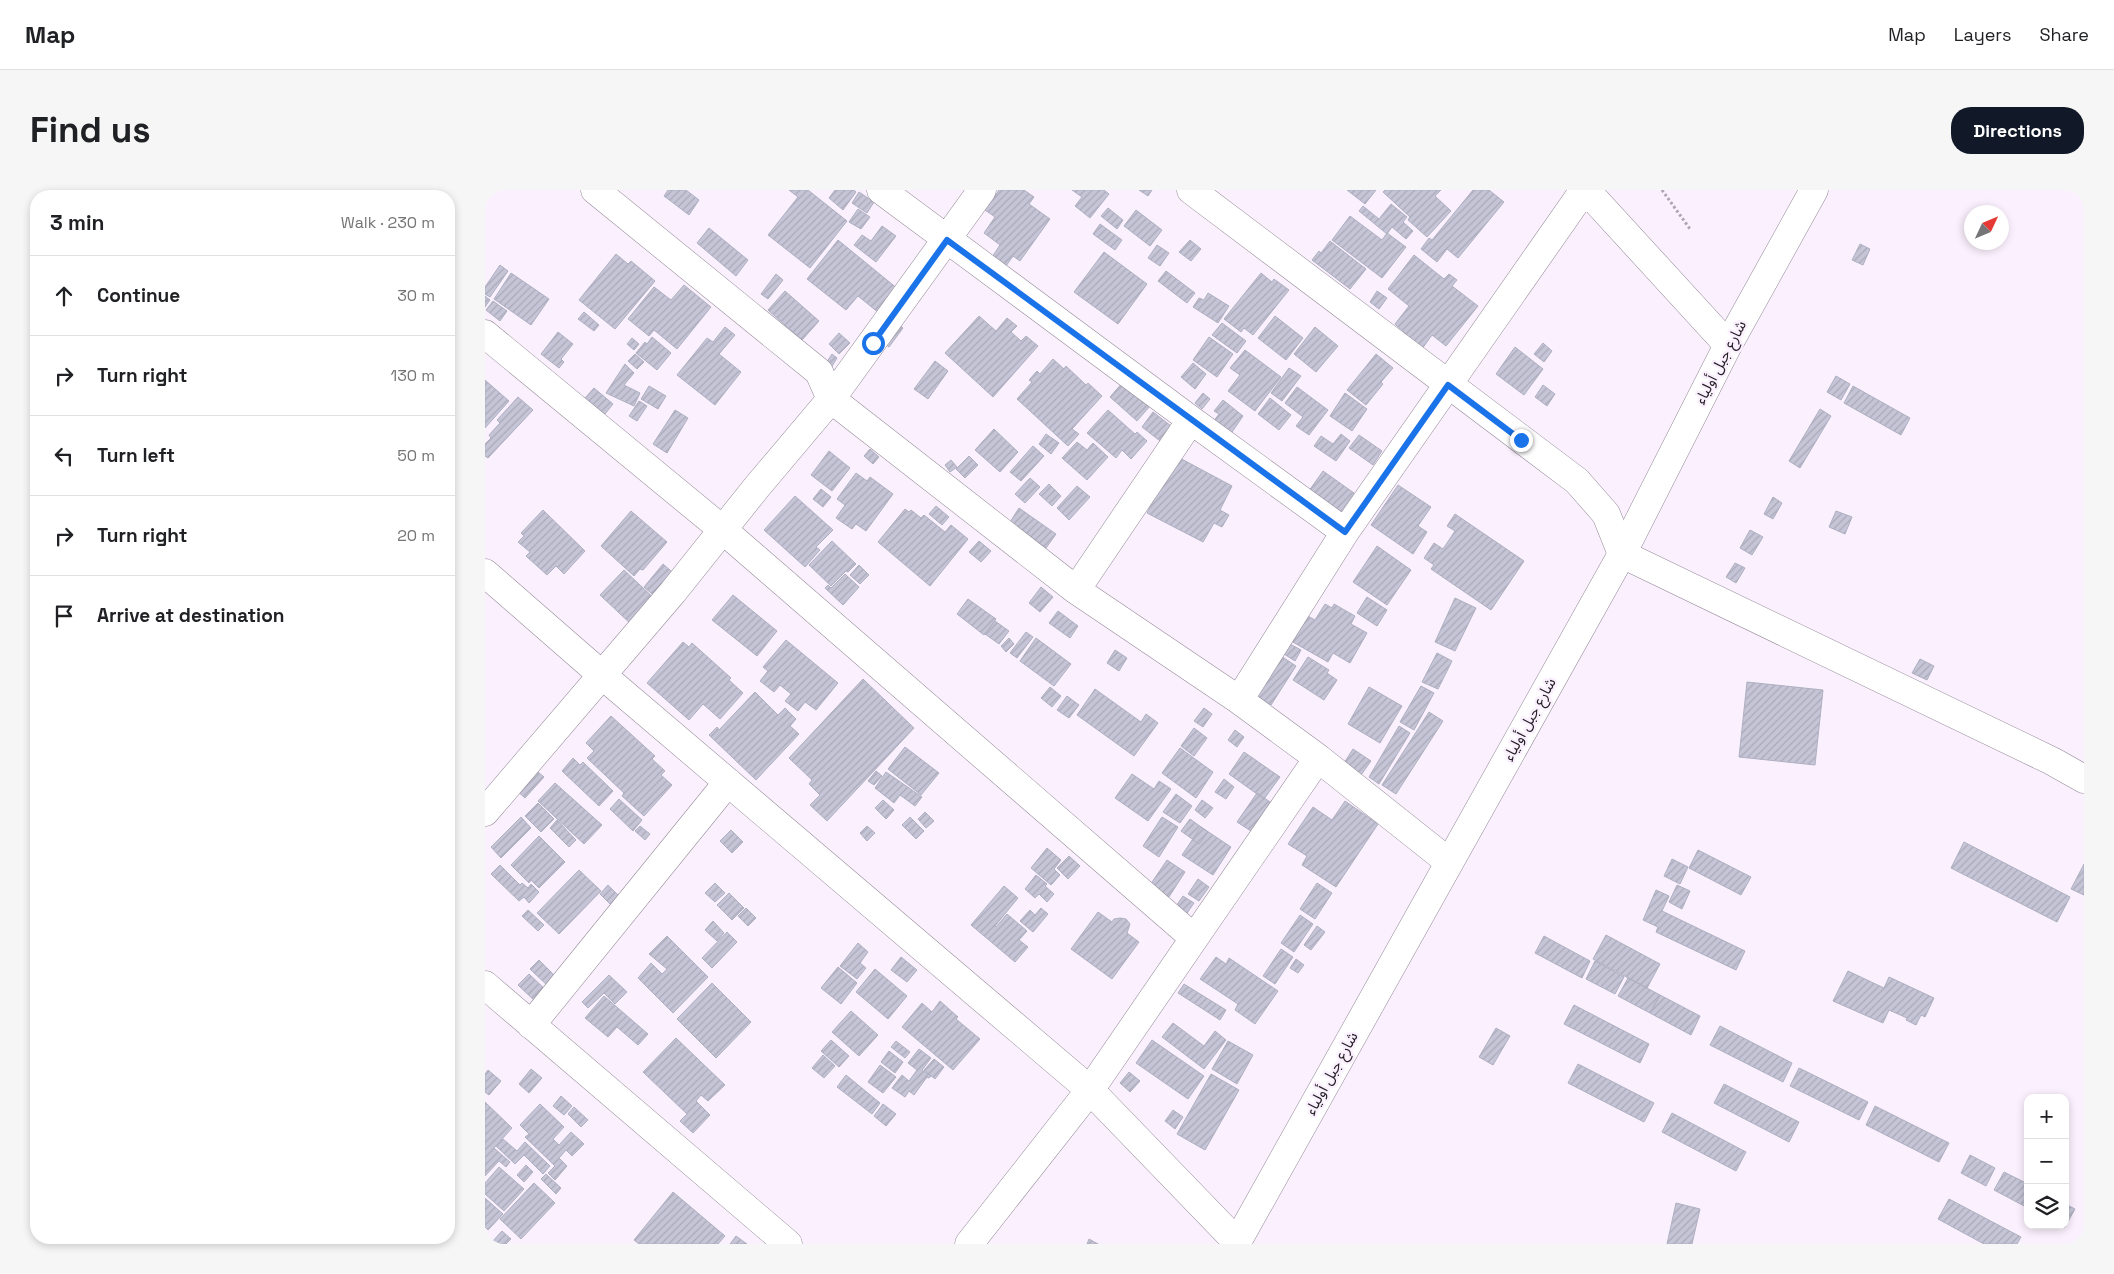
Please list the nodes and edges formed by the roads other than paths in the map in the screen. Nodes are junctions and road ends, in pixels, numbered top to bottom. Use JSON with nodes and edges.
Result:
{"nodes":[{"id":1,"x":595,"y":190,"type":"edge"},
{"id":2,"x":881,"y":190,"type":"edge"},
{"id":3,"x":982,"y":190,"type":"edge"},
{"id":4,"x":1191,"y":190,"type":"edge"},
{"id":5,"x":1585,"y":190,"type":"edge"},
{"id":6,"x":1814,"y":190,"type":"edge"},
{"id":7,"x":947,"y":240,"type":"junction"},
{"id":8,"x":485,"y":334,"type":"edge"},
{"id":9,"x":1728,"y":345,"type":"junction"},
{"id":10,"x":1448,"y":385,"type":"junction"},
{"id":11,"x":831,"y":399,"type":"junction"},
{"id":12,"x":1191,"y":420,"type":"junction"},
{"id":13,"x":723,"y":530,"type":"junction"},
{"id":14,"x":1345,"y":532,"type":"junction"},
{"id":15,"x":1622,"y":554,"type":"junction"},
{"id":16,"x":485,"y":573,"type":"edge"},
{"id":17,"x":1076,"y":590,"type":"junction"},
{"id":18,"x":602,"y":675,"type":"junction"},
{"id":19,"x":1239,"y":700,"type":"junction"},
{"id":20,"x":1318,"y":758,"type":"junction"},
{"id":21,"x":2084,"y":779,"type":"edge"},
{"id":22,"x":728,"y":782,"type":"junction"},
{"id":23,"x":490,"y":796,"type":"edge"},
{"id":24,"x":1449,"y":862,"type":"junction"},
{"id":25,"x":1194,"y":938,"type":"junction"},
{"id":26,"x":485,"y":985,"type":"edge"},
{"id":27,"x":531,"y":1025,"type":"junction"},
{"id":28,"x":1089,"y":1090,"type":"junction"},
{"id":29,"x":1236,"y":1243,"type":"edge"},
{"id":30,"x":788,"y":1244,"type":"edge"},
{"id":31,"x":969,"y":1244,"type":"edge"}],
"edges":[{"from":1,"to":11,"type":"main road"},
{"from":2,"to":7,"type":"main road"},
{"from":3,"to":7,"type":"main road"},
{"from":4,"to":10,"type":"main road"},
{"from":5,"to":9,"type":"main road"},
{"from":5,"to":10,"type":"main road"},
{"from":6,"to":9,"type":"main road","name":"شارع جبل أولياء"},
{"from":7,"to":11,"type":"main road"},
{"from":7,"to":12,"type":"main road"},
{"from":8,"to":13,"type":"main road"},
{"from":9,"to":15,"type":"main road","name":"شارع جبل أولياء"},
{"from":10,"to":14,"type":"main road"},
{"from":10,"to":15,"type":"main road"},
{"from":11,"to":13,"type":"main road"},
{"from":11,"to":17,"type":"main road"},
{"from":12,"to":14,"type":"main road"},
{"from":12,"to":17,"type":"main road"},
{"from":13,"to":18,"type":"main road"},
{"from":13,"to":25,"type":"main road"},
{"from":14,"to":19,"type":"main road"},
{"from":15,"to":21,"type":"main road"},
{"from":15,"to":24,"type":"main road","name":"شارع جبل أولياء"},
{"from":16,"to":18,"type":"main road"},
{"from":17,"to":19,"type":"main road"},
{"from":18,"to":22,"type":"main road"},
{"from":18,"to":23,"type":"main road"},
{"from":19,"to":20,"type":"main road"},
{"from":20,"to":24,"type":"main road"},
{"from":20,"to":25,"type":"main road"},
{"from":22,"to":27,"type":"main road"},
{"from":22,"to":28,"type":"main road"},
{"from":24,"to":29,"type":"main road","name":"شارع جبل أولياء"},
{"from":25,"to":28,"type":"main road"},
{"from":26,"to":27,"type":"main road"},
{"from":27,"to":30,"type":"main road"},
{"from":28,"to":29,"type":"main road"},
{"from":28,"to":31,"type":"main road"}]}
